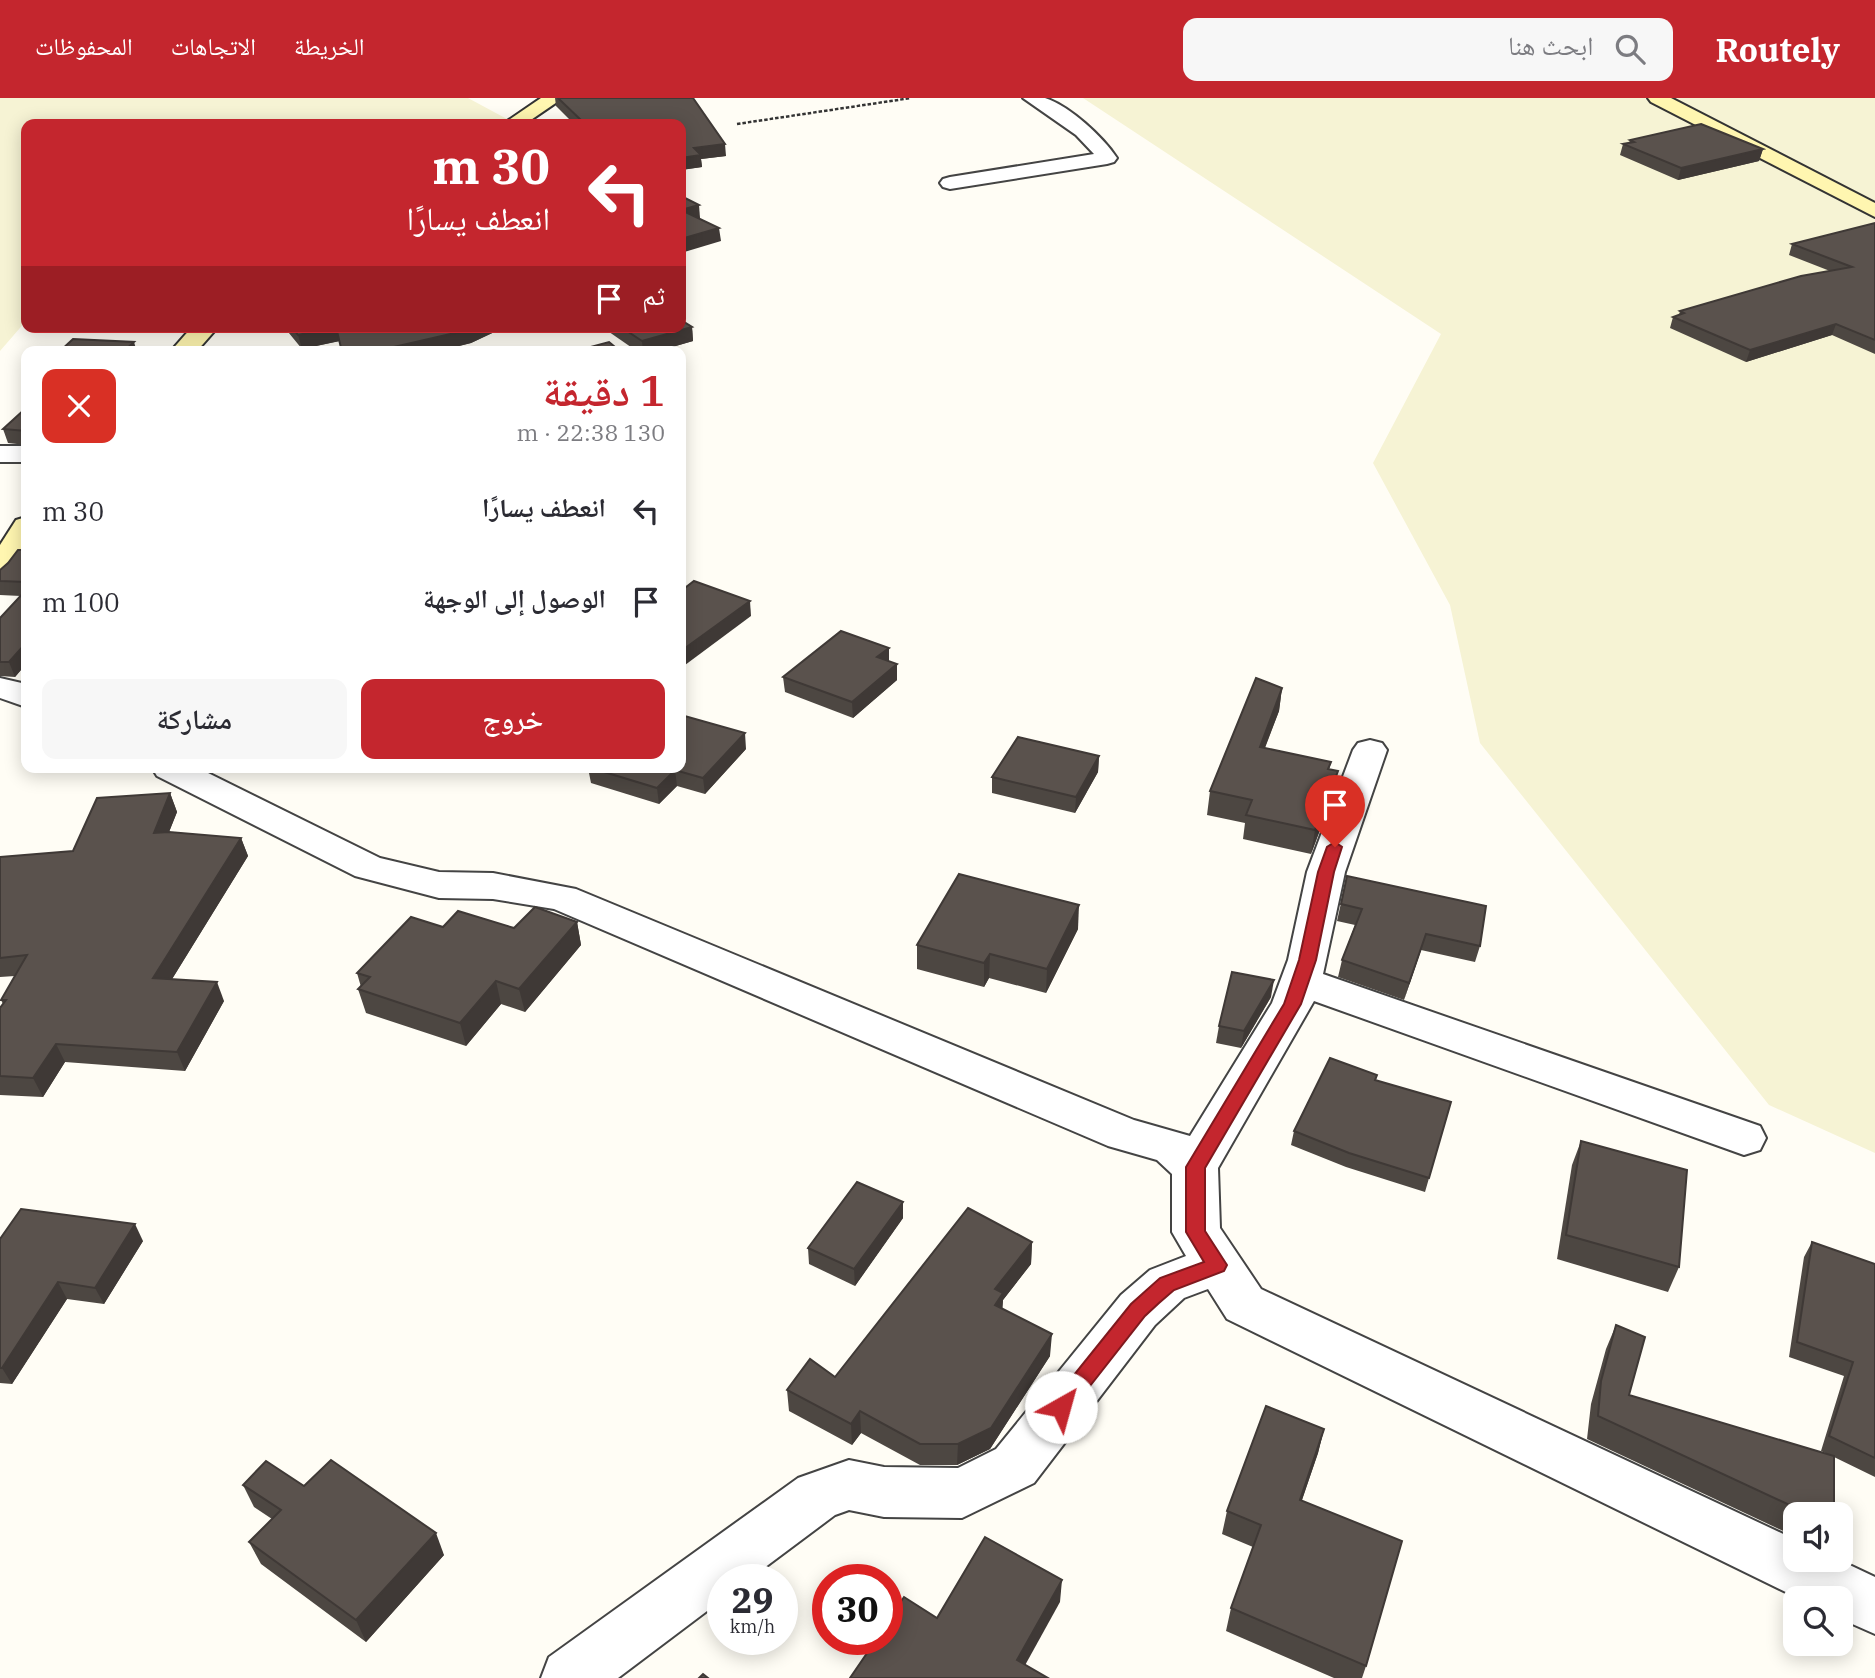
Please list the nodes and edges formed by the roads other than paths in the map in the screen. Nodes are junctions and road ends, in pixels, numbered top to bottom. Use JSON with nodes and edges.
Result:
{"nodes":[{"id":1,"x":554,"y":98,"type":"edge"},
{"id":2,"x":1032,"y":98,"type":"edge"},
{"id":3,"x":1657,"y":98,"type":"edge"},
{"id":4,"x":520,"y":119,"type":"edge"},
{"id":5,"x":950,"y":183,"type":"dead end"},
{"id":6,"x":1875,"y":211,"type":"edge"},
{"id":7,"x":200,"y":333,"type":"edge"},
{"id":8,"x":188,"y":346,"type":"edge"},
{"id":9,"x":0,"y":454,"type":"edge"},
{"id":10,"x":21,"y":454,"type":"edge"},
{"id":11,"x":21,"y":534,"type":"edge"},
{"id":12,"x":0,"y":570,"type":"edge"},
{"id":13,"x":0,"y":688,"type":"edge"},
{"id":14,"x":21,"y":694,"type":"edge"},
{"id":15,"x":1370,"y":750,"type":"dead end"},
{"id":16,"x":180,"y":773,"type":"edge"},
{"id":17,"x":1300,"y":981,"type":"junction"},
{"id":18,"x":1744,"y":1138,"type":"dead end"},
{"id":19,"x":1195,"y":1167,"type":"junction"},
{"id":20,"x":1217,"y":1265,"type":"junction"},
{"id":21,"x":1875,"y":1606,"type":"edge"},
{"id":22,"x":570,"y":1678,"type":"edge"}],
"edges":[{"from":1,"to":4,"type":"street"},
{"from":2,"to":5,"type":"street"},
{"from":3,"to":6,"type":"street"},
{"from":7,"to":8,"type":"street"},
{"from":9,"to":10,"type":"street"},
{"from":11,"to":12,"type":"street"},
{"from":13,"to":14,"type":"street"},
{"from":15,"to":17,"type":"street"},
{"from":16,"to":19,"type":"street"},
{"from":17,"to":18,"type":"street"},
{"from":17,"to":19,"type":"street"},
{"from":19,"to":20,"type":"street"},
{"from":20,"to":21,"type":"street"},
{"from":20,"to":22,"type":"street"}]}
